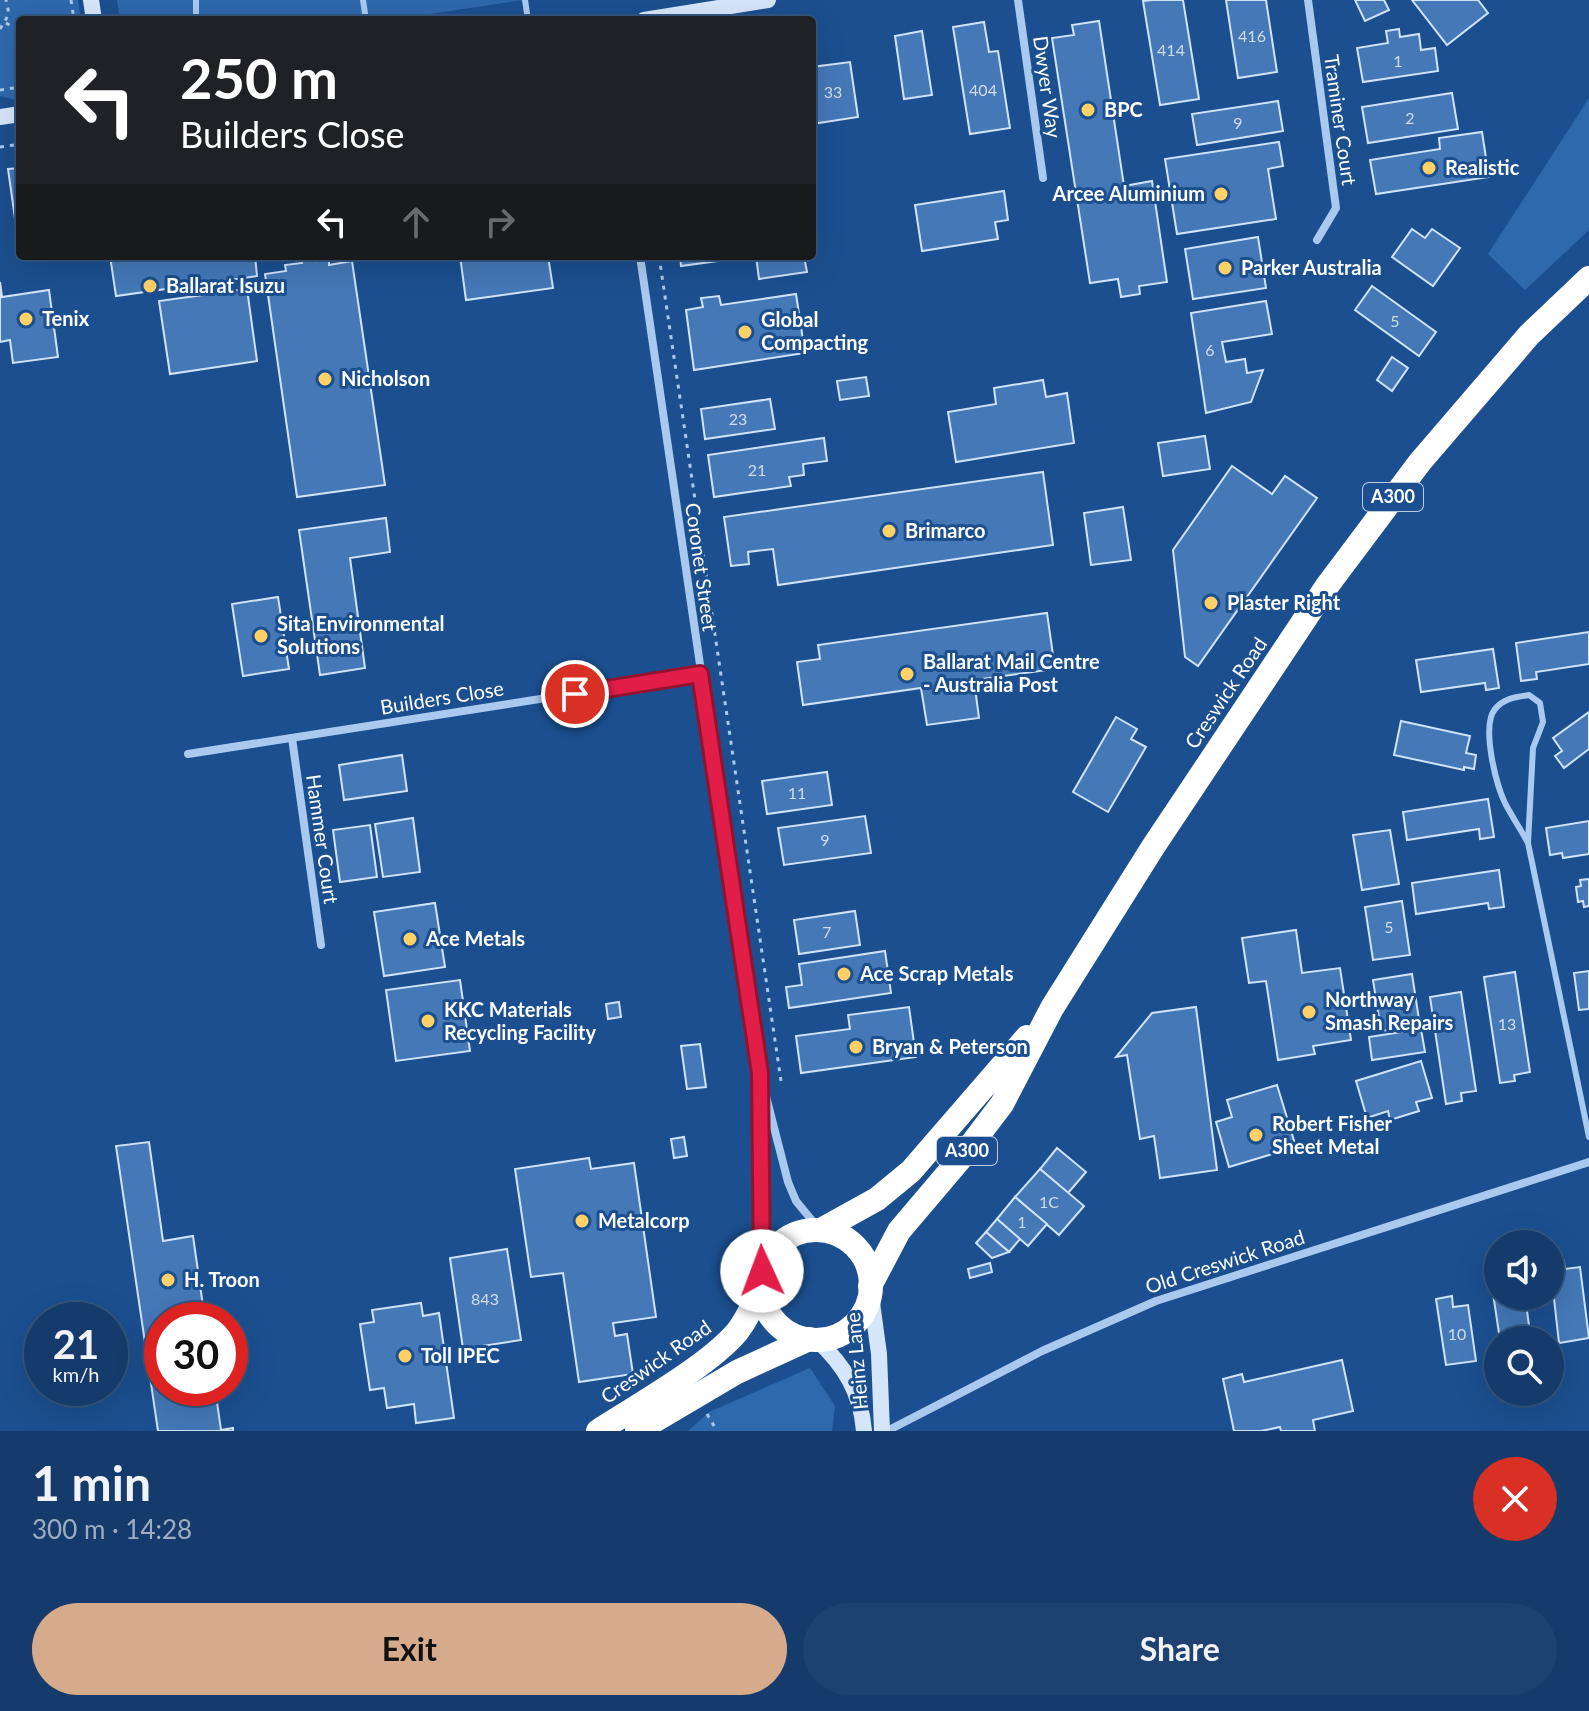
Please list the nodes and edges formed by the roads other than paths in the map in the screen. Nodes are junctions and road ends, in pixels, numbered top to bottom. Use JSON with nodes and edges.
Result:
{"nodes":[{"id":1,"x":768,"y":0,"type":"edge"},
{"id":2,"x":1018,"y":0,"type":"edge"},
{"id":3,"x":1308,"y":0,"type":"edge"},
{"id":4,"x":669,"y":16,"type":"edge"},
{"id":5,"x":1043,"y":178,"type":"dead end"},
{"id":6,"x":1317,"y":240,"type":"dead end"},
{"id":7,"x":641,"y":260,"type":"edge"},
{"id":8,"x":1585,"y":281,"type":"edge"},
{"id":9,"x":700,"y":674,"type":"junction"},
{"id":10,"x":292,"y":738,"type":"junction"},
{"id":11,"x":188,"y":754,"type":"dead end"},
{"id":12,"x":1528,"y":843,"type":"junction"},
{"id":13,"x":321,"y":945,"type":"dead end"},
{"id":14,"x":1052,"y":1008,"type":"junction"},
{"id":15,"x":760,"y":1073,"type":"junction"},
{"id":16,"x":1589,"y":1137,"type":"edge"},
{"id":17,"x":1589,"y":1162,"type":"edge"},
{"id":18,"x":820,"y":1230,"type":"junction"},
{"id":19,"x":761,"y":1279,"type":"junction"},
{"id":20,"x":870,"y":1287,"type":"junction"},
{"id":21,"x":813,"y":1340,"type":"junction"},
{"id":22,"x":598,"y":1431,"type":"edge"},
{"id":23,"x":637,"y":1431,"type":"edge"},
{"id":24,"x":864,"y":1431,"type":"edge"},
{"id":25,"x":884,"y":1431,"type":"edge"}],
"edges":[{"from":1,"to":4,"type":"street"},
{"from":2,"to":5,"type":"street","name":"Dwyer Way"},
{"from":3,"to":6,"type":"street","name":"Traminer Court"},
{"from":7,"to":9,"type":"street","name":"Coronet Street"},
{"from":8,"to":14,"type":"highway","name":"Creswick Road","number":"A300"},
{"from":9,"to":10,"type":"street","name":"Builders Close"},
{"from":9,"to":15,"type":"street","name":"Coronet Street"},
{"from":10,"to":11,"type":"street","name":"Builders Close"},
{"from":10,"to":13,"type":"street","name":"Hammer Court"},
{"from":12,"to":12,"type":"lane"},
{"from":12,"to":16,"type":"lane"},
{"from":14,"to":18,"type":"highway","name":"Creswick Road","number":"A300"},
{"from":14,"to":20,"type":"highway","name":"Creswick Road","number":"A300"},
{"from":15,"to":18,"type":"street","name":"Coronet Street"},
{"from":15,"to":19,"type":"street","name":"Coronet Street"},
{"from":17,"to":25,"type":"street","name":"Old Creswick Road"},
{"from":18,"to":19,"type":"highway","number":"A300"},
{"from":18,"to":20,"type":"highway"},
{"from":19,"to":21,"type":"highway"},
{"from":19,"to":22,"type":"highway","name":"Creswick Road","number":"A300"},
{"from":20,"to":21,"type":"highway","number":"A300"},
{"from":20,"to":25,"type":"street","name":"Heinz Lane"},
{"from":21,"to":23,"type":"highway","number":"A300"},
{"from":21,"to":24,"type":"street","name":"Heinz Lane"}]}
